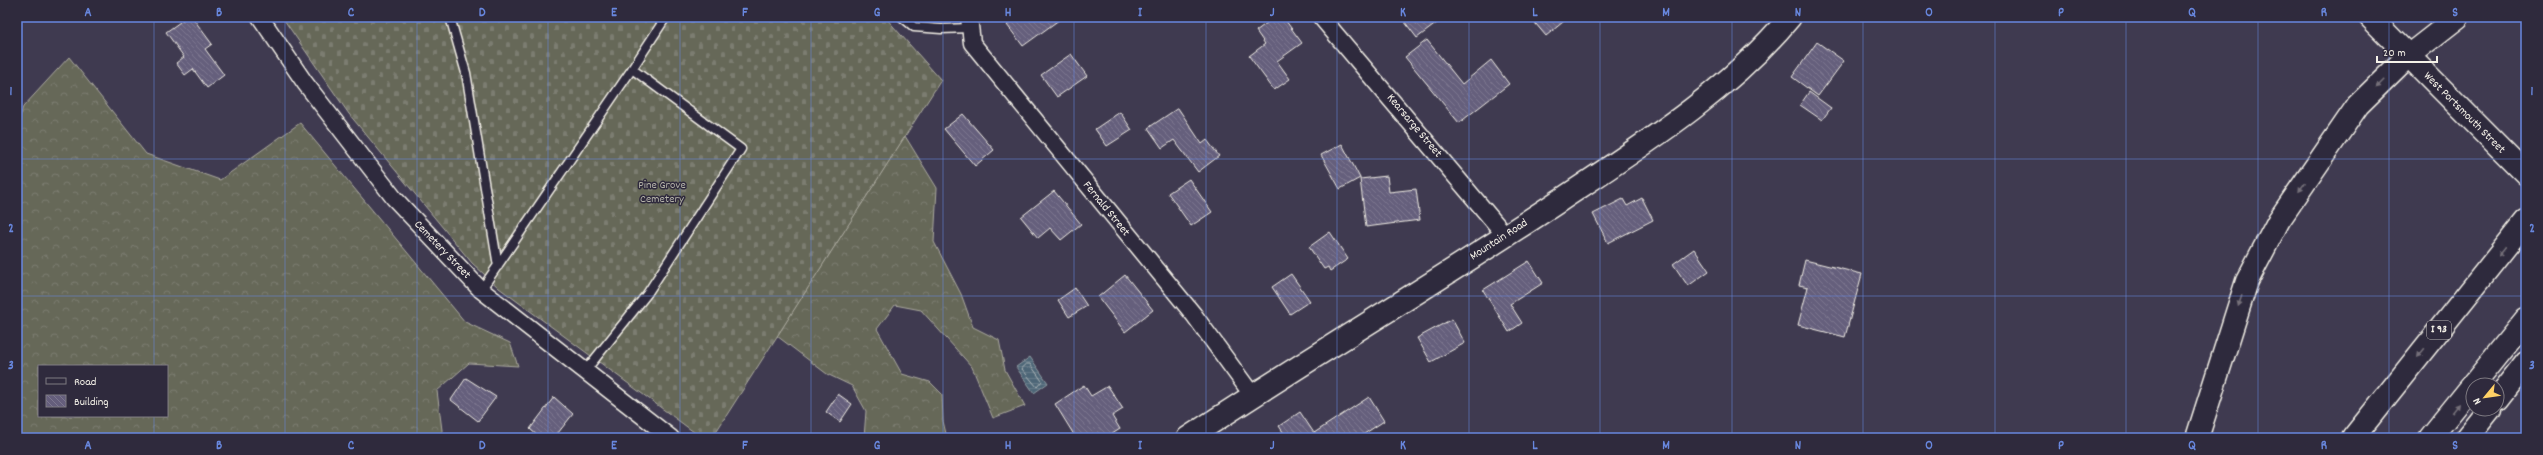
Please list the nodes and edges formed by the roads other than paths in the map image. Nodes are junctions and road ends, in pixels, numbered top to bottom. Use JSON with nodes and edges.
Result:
{"nodes":[{"id":1,"x":260,"y":17,"type":"edge"},
{"id":2,"x":450,"y":17,"type":"edge"},
{"id":3,"x":666,"y":17,"type":"edge"},
{"id":4,"x":902,"y":17,"type":"edge"},
{"id":5,"x":1321,"y":17,"type":"edge"},
{"id":6,"x":1790,"y":17,"type":"edge"},
{"id":7,"x":2370,"y":17,"type":"edge"},
{"id":8,"x":2458,"y":17,"type":"edge"},
{"id":9,"x":969,"y":21,"type":"edge"},
{"id":10,"x":2408,"y":56,"type":"junction"},
{"id":11,"x":632,"y":69,"type":"junction"},
{"id":12,"x":2526,"y":174,"type":"edge"},
{"id":13,"x":2526,"y":221,"type":"edge"},
{"id":14,"x":1506,"y":236,"type":"junction"},
{"id":15,"x":498,"y":266,"type":"junction"},
{"id":16,"x":481,"y":290,"type":"junction"},
{"id":17,"x":2526,"y":318,"type":"edge"},
{"id":18,"x":2526,"y":362,"type":"edge"},
{"id":19,"x":586,"y":370,"type":"junction"},
{"id":20,"x":2505,"y":389,"type":"edge"},
{"id":21,"x":1253,"y":396,"type":"junction"},
{"id":22,"x":2484,"y":417,"type":"edge"},
{"id":23,"x":671,"y":438,"type":"edge"},
{"id":24,"x":1188,"y":438,"type":"edge"},
{"id":25,"x":2197,"y":438,"type":"edge"},
{"id":26,"x":2353,"y":438,"type":"edge"},
{"id":27,"x":2430,"y":438,"type":"edge"},
{"id":28,"x":2467,"y":438,"type":"edge"}],
"edges":[{"from":1,"to":16,"type":"street","name":"Cemetery Street"},
{"from":2,"to":15,"type":"lane"},
{"from":3,"to":11,"type":"lane"},
{"from":4,"to":9,"type":"lane"},
{"from":5,"to":14,"type":"street","name":"Kearsarge Street"},
{"from":6,"to":14,"type":"main road","name":"Mountain Road"},
{"from":7,"to":10,"type":"main road","name":"West Portsmouth Street"},
{"from":8,"to":10,"type":"main road"},
{"from":9,"to":21,"type":"street","name":"Fernald Street"},
{"from":10,"to":12,"type":"main road","name":"West Portsmouth Street"},
{"from":10,"to":25,"type":"main road","one_way":true},
{"from":11,"to":15,"type":"lane"},
{"from":11,"to":19,"type":"lane"},
{"from":13,"to":26,"type":"main road","number":"I 93","one_way":true},
{"from":14,"to":21,"type":"main road","name":"Mountain Road"},
{"from":15,"to":16,"type":"lane"},
{"from":16,"to":19,"type":"street","name":"Cemetery Street"},
{"from":27,"to":17,"type":"main road","one_way":true},
{"from":18,"to":20,"type":"main road"},
{"from":19,"to":23,"type":"street","name":"Cemetery Street"},
{"from":21,"to":24,"type":"main road","name":"Mountain Road"},
{"from":22,"to":28,"type":"main road"}]}
